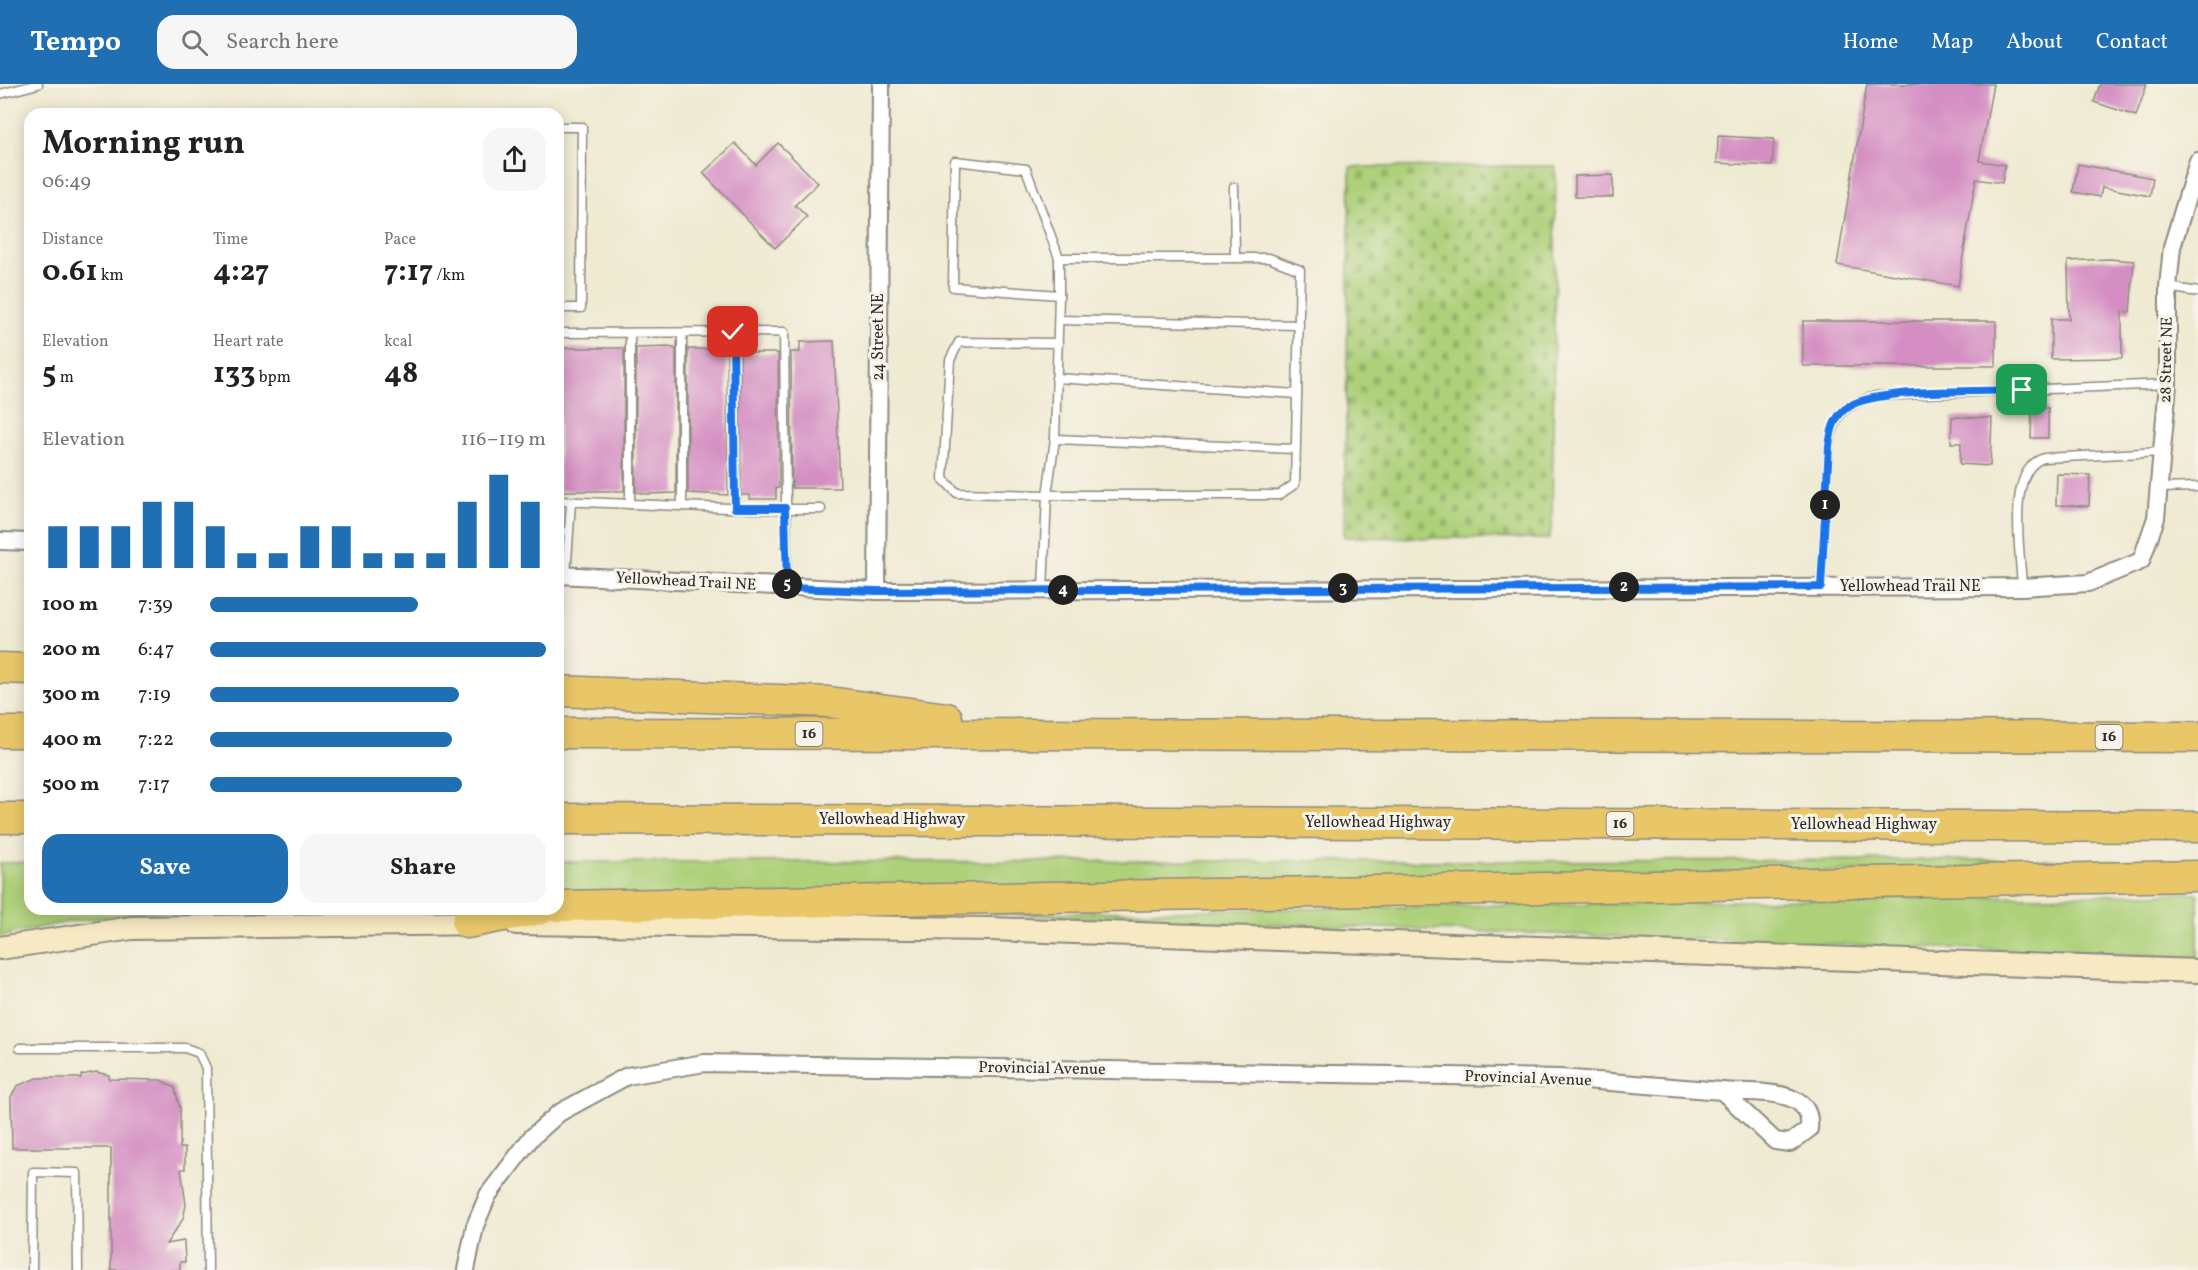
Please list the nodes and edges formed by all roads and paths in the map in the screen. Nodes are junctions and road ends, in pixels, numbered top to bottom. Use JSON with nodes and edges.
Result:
{"nodes":[{"id":1,"x":38,"y":84,"type":"edge"},
{"id":2,"x":880,"y":84,"type":"edge"},
{"id":3,"x":0,"y":94,"type":"edge"},
{"id":4,"x":564,"y":127,"type":"edge"},
{"id":5,"x":2198,"y":161,"type":"edge"},
{"id":6,"x":1234,"y":187,"type":"dead end"},
{"id":7,"x":1059,"y":258,"type":"junction"},
{"id":8,"x":1235,"y":258,"type":"junction"},
{"id":9,"x":2168,"y":287,"type":"junction"},
{"id":10,"x":2198,"y":292,"type":"edge"},
{"id":11,"x":1059,"y":295,"type":"junction"},
{"id":12,"x":564,"y":308,"type":"edge"},
{"id":13,"x":1059,"y":320,"type":"junction"},
{"id":14,"x":1299,"y":325,"type":"junction"},
{"id":15,"x":733,"y":332,"type":"junction"},
{"id":16,"x":564,"y":333,"type":"edge"},
{"id":17,"x":630,"y":333,"type":"junction"},
{"id":18,"x":682,"y":333,"type":"junction"},
{"id":19,"x":1058,"y":343,"type":"junction"},
{"id":20,"x":1056,"y":378,"type":"junction"},
{"id":21,"x":2168,"y":384,"type":"junction"},
{"id":22,"x":1297,"y":394,"type":"junction"},
{"id":23,"x":1055,"y":439,"type":"junction"},
{"id":24,"x":1296,"y":449,"type":"junction"},
{"id":25,"x":2162,"y":452,"type":"junction"},
{"id":26,"x":2198,"y":487,"type":"edge"},
{"id":27,"x":2159,"y":488,"type":"junction"},
{"id":28,"x":1047,"y":495,"type":"junction"},
{"id":29,"x":564,"y":501,"type":"edge"},
{"id":30,"x":571,"y":502,"type":"junction"},
{"id":31,"x":630,"y":504,"type":"junction"},
{"id":32,"x":682,"y":506,"type":"junction"},
{"id":33,"x":735,"y":508,"type":"junction"},
{"id":34,"x":785,"y":508,"type":"junction"},
{"id":35,"x":821,"y":509,"type":"dead end"},
{"id":36,"x":0,"y":541,"type":"edge"},
{"id":37,"x":24,"y":542,"type":"edge"},
{"id":38,"x":564,"y":559,"type":"edge"},
{"id":39,"x":2141,"y":561,"type":"joint"},
{"id":40,"x":564,"y":575,"type":"edge"},
{"id":41,"x":1821,"y":587,"type":"junction"},
{"id":42,"x":2022,"y":587,"type":"junction"},
{"id":43,"x":787,"y":588,"type":"junction"},
{"id":44,"x":1043,"y":590,"type":"junction"},
{"id":45,"x":877,"y":591,"type":"junction"},
{"id":46,"x":0,"y":668,"type":"edge"},
{"id":47,"x":24,"y":669,"type":"edge"},
{"id":48,"x":564,"y":691,"type":"edge"},
{"id":49,"x":2198,"y":717,"type":"edge"},
{"id":50,"x":0,"y":732,"type":"edge"},
{"id":51,"x":24,"y":732,"type":"edge"},
{"id":52,"x":564,"y":733,"type":"edge"},
{"id":53,"x":1060,"y":734,"type":"junction"},
{"id":54,"x":2021,"y":737,"type":"junction"},
{"id":55,"x":2198,"y":737,"type":"edge"},
{"id":56,"x":0,"y":818,"type":"edge"},
{"id":57,"x":24,"y":818,"type":"edge"},
{"id":58,"x":564,"y":819,"type":"edge"},
{"id":59,"x":2198,"y":827,"type":"edge"},
{"id":60,"x":2198,"y":876,"type":"edge"},
{"id":61,"x":564,"y":906,"type":"edge"},
{"id":62,"x":509,"y":915,"type":"edge"},
{"id":63,"x":467,"y":923,"type":"junction"},
{"id":64,"x":0,"y":948,"type":"edge"},
{"id":65,"x":2198,"y":970,"type":"edge"},
{"id":66,"x":20,"y":1048,"type":"dead end"},
{"id":67,"x":1722,"y":1091,"type":"junction"},
{"id":68,"x":32,"y":1270,"type":"edge"},
{"id":69,"x":78,"y":1270,"type":"edge"},
{"id":70,"x":208,"y":1270,"type":"edge"},
{"id":71,"x":466,"y":1270,"type":"edge"}],
"edges":[{"from":1,"to":3,"type":"lane"},
{"from":2,"to":45,"type":"street","name":"24 Street NE"},
{"from":4,"to":12,"type":"lane"},
{"from":5,"to":9,"type":"street","name":"28 Street NE"},
{"from":6,"to":8,"type":"lane"},
{"from":7,"to":8,"type":"lane"},
{"from":7,"to":11,"type":"lane"},
{"from":7,"to":11,"type":"lane"},
{"from":8,"to":14,"type":"lane"},
{"from":9,"to":10,"type":"lane"},
{"from":9,"to":21,"type":"street","name":"28 Street NE"},
{"from":11,"to":13,"type":"lane"},
{"from":13,"to":14,"type":"lane"},
{"from":13,"to":19,"type":"lane"},
{"from":14,"to":22,"type":"lane"},
{"from":15,"to":18,"type":"lane"},
{"from":15,"to":33,"type":"lane"},
{"from":15,"to":34,"type":"lane"},
{"from":16,"to":17,"type":"lane"},
{"from":17,"to":18,"type":"lane"},
{"from":17,"to":31,"type":"lane"},
{"from":18,"to":32,"type":"lane"},
{"from":19,"to":20,"type":"lane"},
{"from":19,"to":28,"type":"lane"},
{"from":20,"to":22,"type":"lane"},
{"from":20,"to":23,"type":"lane"},
{"from":21,"to":25,"type":"street","name":"28 Street NE"},
{"from":21,"to":41,"type":"lane"},
{"from":22,"to":24,"type":"lane"},
{"from":23,"to":24,"type":"lane"},
{"from":23,"to":28,"type":"lane"},
{"from":24,"to":28,"type":"lane"},
{"from":25,"to":27,"type":"street","name":"28 Street NE"},
{"from":25,"to":42,"type":"lane"},
{"from":26,"to":27,"type":"lane"},
{"from":27,"to":39,"type":"street","name":"28 Street NE"},
{"from":28,"to":44,"type":"lane"},
{"from":29,"to":30,"type":"lane"},
{"from":30,"to":31,"type":"lane"},
{"from":30,"to":38,"type":"lane"},
{"from":31,"to":32,"type":"lane"},
{"from":32,"to":33,"type":"lane"},
{"from":33,"to":34,"type":"lane"},
{"from":34,"to":35,"type":"lane"},
{"from":34,"to":43,"type":"lane"},
{"from":36,"to":37,"type":"street"},
{"from":39,"to":42,"type":"street","name":"Yellowhead Trail NE"},
{"from":40,"to":43,"type":"street","name":"Yellowhead Trail NE"},
{"from":41,"to":42,"type":"street","name":"Yellowhead Trail NE"},
{"from":41,"to":44,"type":"street","name":"Yellowhead Trail NE"},
{"from":43,"to":45,"type":"street","name":"Yellowhead Trail NE"},
{"from":44,"to":45,"type":"street","name":"Yellowhead Trail NE"},
{"from":46,"to":47,"type":"highway"},
{"from":48,"to":53,"type":"highway"},
{"from":49,"to":54,"type":"highway"},
{"from":50,"to":51,"type":"highway"},
{"from":52,"to":53,"type":"highway","number":"16"},
{"from":53,"to":54,"type":"highway","number":"16"},
{"from":54,"to":55,"type":"highway","number":"16"},
{"from":56,"to":57,"type":"highway"},
{"from":58,"to":59,"type":"highway","name":"Yellowhead Highway","number":"16"},
{"from":60,"to":61,"type":"highway"},
{"from":62,"to":63,"type":"highway"},
{"from":63,"to":64,"type":"main road"},
{"from":63,"to":65,"type":"main road"},
{"from":66,"to":70,"type":"lane"},
{"from":67,"to":67,"type":"street","name":"Provincial Avenue"},
{"from":67,"to":71,"type":"street","name":"Provincial Avenue"},
{"from":68,"to":69,"type":"lane"}]}
